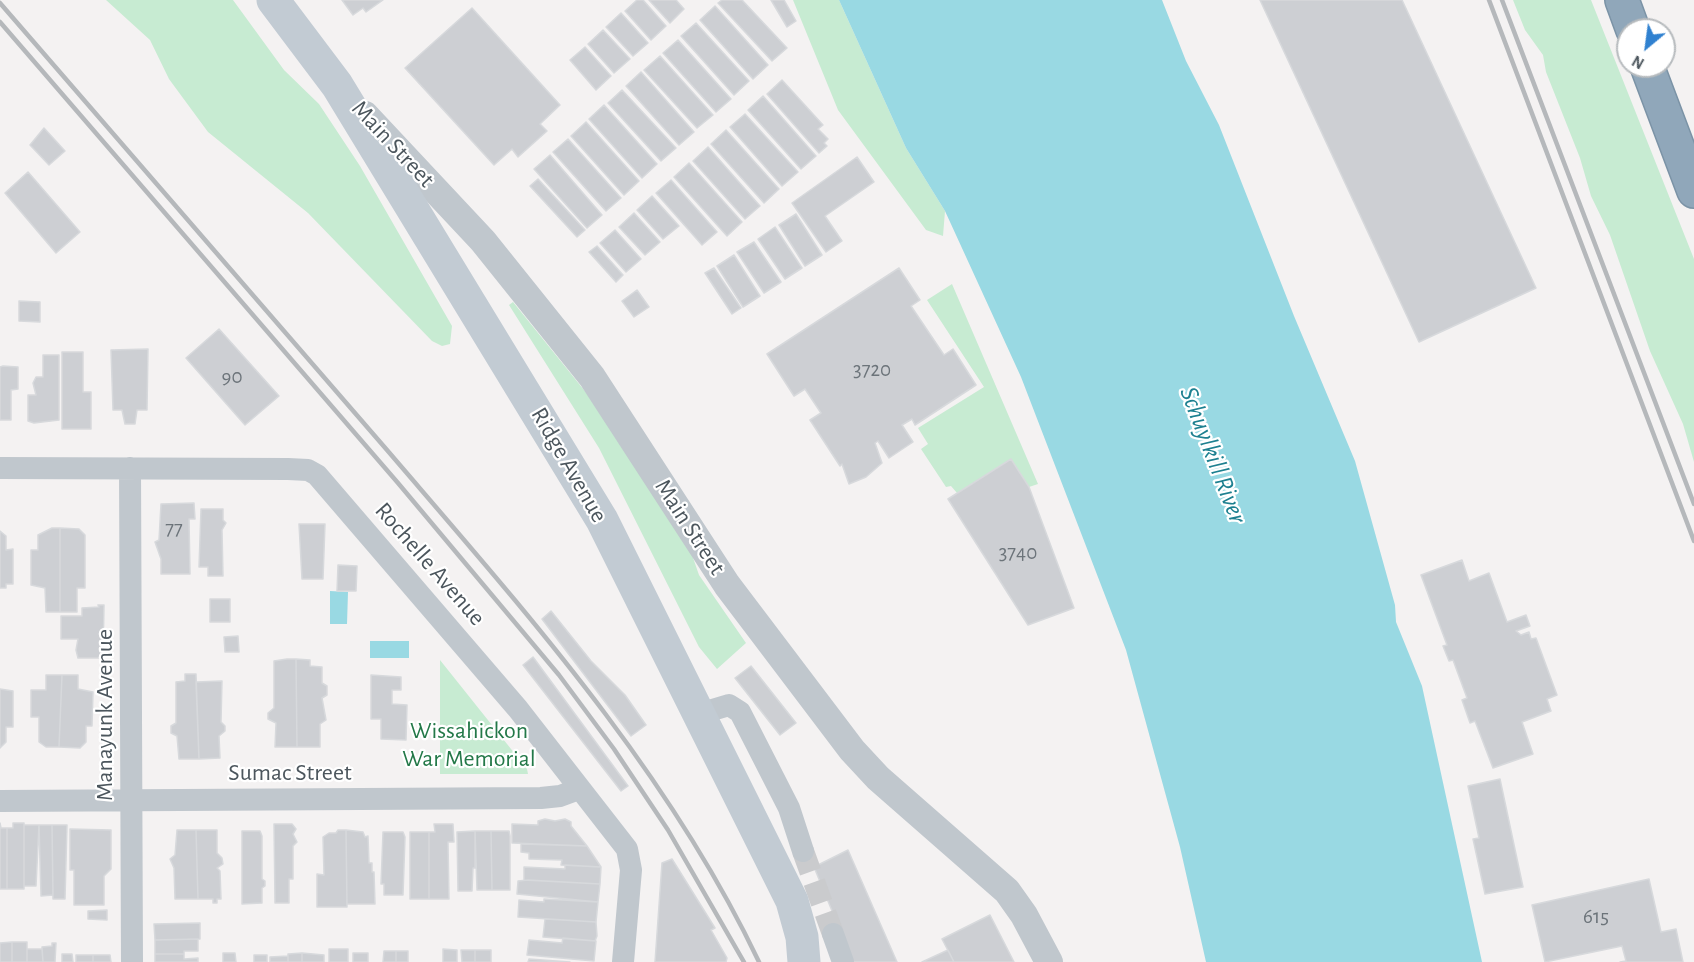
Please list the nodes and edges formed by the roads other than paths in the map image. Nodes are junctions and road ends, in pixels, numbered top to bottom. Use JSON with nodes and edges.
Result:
{"nodes":[{"id":1,"x":273,"y":0,"type":"edge"},
{"id":2,"x":1622,"y":0,"type":"edge"},
{"id":3,"x":1629,"y":18,"type":"edge"},
{"id":4,"x":1652,"y":78,"type":"edge"},
{"id":5,"x":337,"y":85,"type":"junction"},
{"id":6,"x":1694,"y":191,"type":"edge"},
{"id":7,"x":0,"y":468,"type":"edge"},
{"id":8,"x":130,"y":468,"type":"junction"},
{"id":9,"x":699,"y":714,"type":"junction"},
{"id":10,"x":579,"y":789,"type":"junction"},
{"id":11,"x":0,"y":801,"type":"edge"},
{"id":12,"x":132,"y":801,"type":"junction"},
{"id":13,"x":803,"y":851,"type":"tunnel mouth"},
{"id":14,"x":833,"y":934,"type":"tunnel mouth"},
{"id":15,"x":132,"y":962,"type":"edge"},
{"id":16,"x":623,"y":962,"type":"edge"},
{"id":17,"x":804,"y":962,"type":"edge"},
{"id":18,"x":843,"y":962,"type":"edge"},
{"id":19,"x":1049,"y":962,"type":"edge"}],
"edges":[{"from":1,"to":5,"type":"main road","name":"Ridge Avenue"},
{"from":2,"to":3,"type":"highway"},
{"from":4,"to":6,"type":"highway"},
{"from":5,"to":9,"type":"main road","name":"Ridge Avenue"},
{"from":5,"to":19,"type":"street","name":"Main Street"},
{"from":7,"to":8,"type":"street","name":"Rochelle Avenue"},
{"from":8,"to":10,"type":"street","name":"Rochelle Avenue"},
{"from":8,"to":12,"type":"street","name":"Manayunk Avenue"},
{"from":9,"to":13,"type":"street"},
{"from":9,"to":17,"type":"main road","name":"Ridge Avenue"},
{"from":10,"to":12,"type":"street","name":"Sumac Street"},
{"from":10,"to":16,"type":"street","name":"Rochelle Avenue"},
{"from":11,"to":12,"type":"street","name":"Sumac Street"},
{"from":12,"to":15,"type":"street","name":"Manayunk Avenue"},
{"from":14,"to":18,"type":"street"}]}
